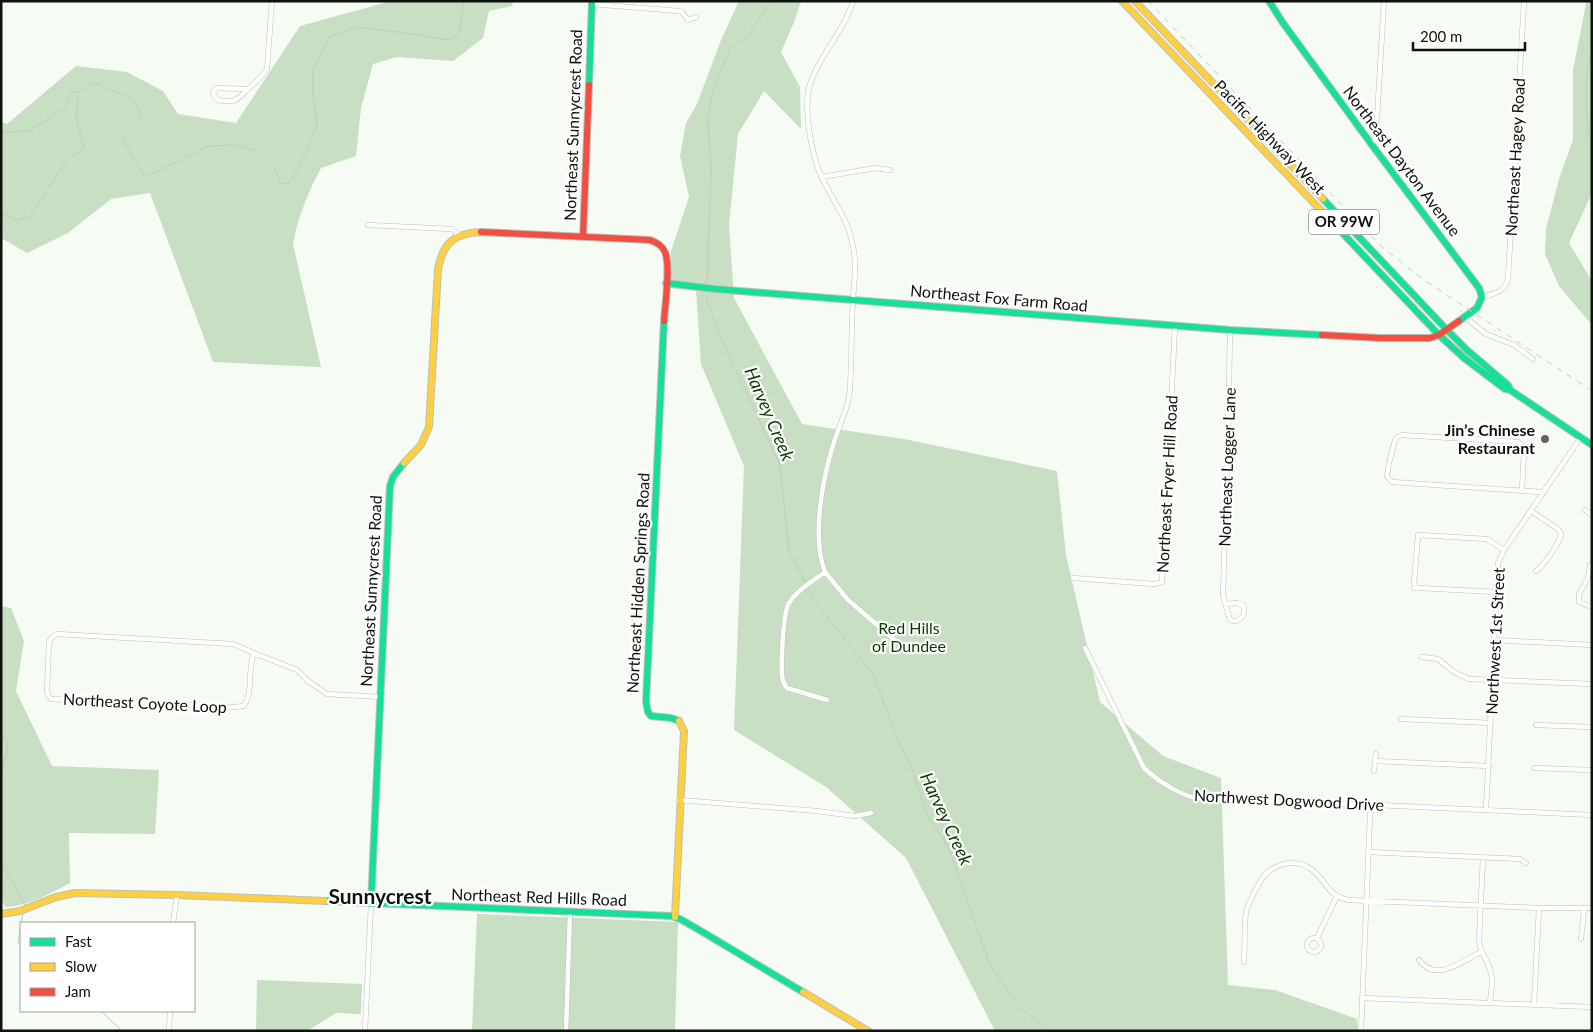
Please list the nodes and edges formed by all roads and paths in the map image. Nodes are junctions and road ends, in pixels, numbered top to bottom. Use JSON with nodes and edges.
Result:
{"nodes":[{"id":1,"x":272,"y":1,"type":"edge"},
{"id":2,"x":852,"y":1,"type":"edge"},
{"id":3,"x":1122,"y":1,"type":"edge"},
{"id":4,"x":1135,"y":1,"type":"edge"},
{"id":5,"x":1269,"y":1,"type":"edge"},
{"id":6,"x":1384,"y":1,"type":"edge"},
{"id":7,"x":1524,"y":1,"type":"edge"},
{"id":8,"x":592,"y":3,"type":"edge"},
{"id":9,"x":696,"y":17,"type":"dead end"},
{"id":10,"x":248,"y":88,"type":"junction"},
{"id":11,"x":1372,"y":145,"type":"junction"},
{"id":12,"x":890,"y":170,"type":"dead end"},
{"id":13,"x":822,"y":177,"type":"junction"},
{"id":14,"x":368,"y":224,"type":"dead end"},
{"id":15,"x":459,"y":235,"type":"junction"},
{"id":16,"x":583,"y":236,"type":"junction"},
{"id":17,"x":666,"y":283,"type":"junction"},
{"id":18,"x":1482,"y":297,"type":"junction"},
{"id":19,"x":853,"y":300,"type":"junction"},
{"id":20,"x":1465,"y":317,"type":"junction"},
{"id":21,"x":1175,"y":326,"type":"junction"},
{"id":22,"x":1230,"y":330,"type":"junction"},
{"id":23,"x":1447,"y":330,"type":"junction"},
{"id":24,"x":1439,"y":335,"type":"junction"},
{"id":25,"x":1533,"y":359,"type":"dead end"},
{"id":26,"x":1510,"y":390,"type":"junction"},
{"id":27,"x":1581,"y":437,"type":"junction"},
{"id":28,"x":1592,"y":445,"type":"edge"},
{"id":29,"x":1522,"y":491,"type":"junction"},
{"id":30,"x":1544,"y":492,"type":"junction"},
{"id":31,"x":1585,"y":510,"type":"dead end"},
{"id":32,"x":1531,"y":511,"type":"junction"},
{"id":33,"x":1592,"y":515,"type":"edge"},
{"id":34,"x":1504,"y":550,"type":"junction"},
{"id":35,"x":1590,"y":565,"type":"dead end"},
{"id":36,"x":1536,"y":571,"type":"dead end"},
{"id":37,"x":825,"y":572,"type":"junction"},
{"id":38,"x":1073,"y":578,"type":"dead end"},
{"id":39,"x":1496,"y":592,"type":"junction"},
{"id":40,"x":1225,"y":604,"type":"junction"},
{"id":41,"x":1592,"y":607,"type":"edge"},
{"id":42,"x":1494,"y":640,"type":"junction"},
{"id":43,"x":1592,"y":645,"type":"edge"},
{"id":44,"x":903,"y":647,"type":"dead end"},
{"id":45,"x":1085,"y":648,"type":"dead end"},
{"id":46,"x":254,"y":653,"type":"junction"},
{"id":47,"x":1422,"y":657,"type":"dead end"},
{"id":48,"x":1493,"y":680,"type":"junction"},
{"id":49,"x":1592,"y":684,"type":"edge"},
{"id":50,"x":380,"y":697,"type":"junction"},
{"id":51,"x":826,"y":700,"type":"dead end"},
{"id":52,"x":1401,"y":719,"type":"dead end"},
{"id":53,"x":1491,"y":723,"type":"junction"},
{"id":54,"x":1536,"y":725,"type":"dead end"},
{"id":55,"x":1592,"y":727,"type":"edge"},
{"id":56,"x":1376,"y":754,"type":"dead end"},
{"id":57,"x":1375,"y":760,"type":"junction"},
{"id":58,"x":1489,"y":766,"type":"junction"},
{"id":59,"x":1534,"y":768,"type":"dead end"},
{"id":60,"x":1592,"y":770,"type":"edge"},
{"id":61,"x":1374,"y":771,"type":"dead end"},
{"id":62,"x":679,"y":800,"type":"junction"},
{"id":63,"x":1372,"y":806,"type":"junction"},
{"id":64,"x":1486,"y":810,"type":"junction"},
{"id":65,"x":871,"y":813,"type":"dead end"},
{"id":66,"x":1592,"y":815,"type":"edge"},
{"id":67,"x":1368,"y":852,"type":"junction"},
{"id":68,"x":1483,"y":858,"type":"junction"},
{"id":69,"x":1526,"y":863,"type":"dead end"},
{"id":70,"x":177,"y":895,"type":"junction"},
{"id":71,"x":1337,"y":896,"type":"junction"},
{"id":72,"x":1366,"y":901,"type":"junction"},
{"id":73,"x":371,"y":904,"type":"junction"},
{"id":74,"x":1480,"y":906,"type":"junction"},
{"id":75,"x":1539,"y":908,"type":"junction"},
{"id":76,"x":1592,"y":908,"type":"edge"},
{"id":77,"x":1584,"y":909,"type":"junction"},
{"id":78,"x":570,"y":912,"type":"junction"},
{"id":79,"x":1,"y":914,"type":"edge"},
{"id":80,"x":675,"y":917,"type":"junction"},
{"id":81,"x":173,"y":922,"type":"edge"},
{"id":82,"x":1317,"y":938,"type":"dead end"},
{"id":83,"x":1581,"y":940,"type":"dead end"},
{"id":84,"x":1481,"y":952,"type":"junction"},
{"id":85,"x":1419,"y":960,"type":"dead end"},
{"id":86,"x":1244,"y":962,"type":"dead end"},
{"id":87,"x":1362,"y":998,"type":"junction"},
{"id":88,"x":1490,"y":1002,"type":"junction"},
{"id":89,"x":1534,"y":1004,"type":"junction"},
{"id":90,"x":1592,"y":1007,"type":"edge"},
{"id":91,"x":170,"y":1012,"type":"edge"},
{"id":92,"x":169,"y":1031,"type":"edge"},
{"id":93,"x":365,"y":1031,"type":"edge"},
{"id":94,"x":566,"y":1031,"type":"edge"},
{"id":95,"x":868,"y":1031,"type":"edge"},
{"id":96,"x":1361,"y":1031,"type":"edge"}],
"edges":[{"from":1,"to":10,"type":"street"},
{"from":2,"to":13,"type":"street"},
{"from":3,"to":24,"type":"street","name":"Pacific Highway West","number":"OR 99W"},
{"from":4,"to":23,"type":"street","name":"Pacific Highway West","number":"OR 99W"},
{"from":5,"to":11,"type":"street","name":"Northeast Dayton Avenue"},
{"from":6,"to":11,"type":"street"},
{"from":7,"to":18,"type":"street","name":"Northeast Hagey Road"},
{"from":8,"to":9,"type":"street"},
{"from":8,"to":16,"type":"street","name":"Northeast Sunnycrest Road"},
{"from":10,"to":10,"type":"street"},
{"from":11,"to":18,"type":"street","name":"Northeast Dayton Avenue"},
{"from":12,"to":13,"type":"street"},
{"from":13,"to":19,"type":"street"},
{"from":14,"to":15,"type":"street"},
{"from":15,"to":16,"type":"street","name":"Northeast Sunnycrest Road"},
{"from":15,"to":50,"type":"street","name":"Northeast Sunnycrest Road"},
{"from":16,"to":17,"type":"street"},
{"from":17,"to":19,"type":"street","name":"Northeast Fox Farm Road"},
{"from":17,"to":62,"type":"street","name":"Northeast Hidden Springs Road"},
{"from":18,"to":20,"type":"street"},
{"from":19,"to":21,"type":"street","name":"Northeast Fox Farm Road"},
{"from":19,"to":37,"type":"street"},
{"from":20,"to":23,"type":"street"},
{"from":20,"to":25,"type":"street"},
{"from":21,"to":22,"type":"street","name":"Northeast Fox Farm Road"},
{"from":21,"to":38,"type":"street","name":"Northeast Fryer Hill Road"},
{"from":22,"to":24,"type":"street","name":"Northeast Fox Farm Road"},
{"from":22,"to":40,"type":"street","name":"Northeast Logger Lane"},
{"from":23,"to":24,"type":"street","name":"Northeast Fox Farm Road"},
{"from":23,"to":26,"type":"street","name":"Pacific Highway West","number":"OR 99W"},
{"from":24,"to":26,"type":"street","name":"Pacific Highway West","number":"OR 99W"},
{"from":26,"to":27,"type":"street","name":"Pacific Highway West","number":"OR 99W"},
{"from":27,"to":28,"type":"street","number":"OR 99W"},
{"from":27,"to":30,"type":"street","name":"Northwest 1st Street"},
{"from":29,"to":29,"type":"street"},
{"from":29,"to":30,"type":"street"},
{"from":30,"to":32,"type":"street","name":"Northwest 1st Street"},
{"from":31,"to":33,"type":"street"},
{"from":32,"to":34,"type":"street","name":"Northwest 1st Street"},
{"from":32,"to":36,"type":"street"},
{"from":34,"to":39,"type":"street","name":"Northwest 1st Street"},
{"from":34,"to":39,"type":"street"},
{"from":35,"to":41,"type":"street"},
{"from":37,"to":44,"type":"street"},
{"from":37,"to":51,"type":"street"},
{"from":39,"to":42,"type":"street","name":"Northwest 1st Street"},
{"from":40,"to":40,"type":"street"},
{"from":42,"to":43,"type":"street"},
{"from":42,"to":48,"type":"street","name":"Northwest 1st Street"},
{"from":45,"to":63,"type":"street","name":"Northwest Dogwood Drive"},
{"from":46,"to":46,"type":"street","name":"Northeast Coyote Loop"},
{"from":46,"to":50,"type":"street","name":"Northeast Coyote Loop"},
{"from":47,"to":48,"type":"street"},
{"from":48,"to":49,"type":"street"},
{"from":48,"to":53,"type":"street","name":"Northwest 1st Street"},
{"from":50,"to":73,"type":"street","name":"Northeast Sunnycrest Road"},
{"from":52,"to":53,"type":"street"},
{"from":53,"to":58,"type":"street","name":"Northwest 1st Street"},
{"from":54,"to":55,"type":"street"},
{"from":56,"to":57,"type":"street"},
{"from":57,"to":58,"type":"street"},
{"from":57,"to":61,"type":"street"},
{"from":58,"to":64,"type":"street","name":"Northwest 1st Street"},
{"from":59,"to":60,"type":"street"},
{"from":62,"to":65,"type":"street"},
{"from":62,"to":80,"type":"street","name":"Northeast Hidden Springs Road"},
{"from":63,"to":64,"type":"street","name":"Northwest Dogwood Drive"},
{"from":63,"to":67,"type":"street"},
{"from":64,"to":66,"type":"street","name":"Northwest Dogwood Drive"},
{"from":67,"to":68,"type":"street"},
{"from":67,"to":72,"type":"street"},
{"from":68,"to":69,"type":"street"},
{"from":68,"to":74,"type":"street"},
{"from":70,"to":73,"type":"street","name":"Northeast Red Hills Road"},
{"from":70,"to":79,"type":"street","name":"Northeast Red Hills Road"},
{"from":70,"to":81,"type":"street"},
{"from":71,"to":72,"type":"street"},
{"from":71,"to":82,"type":"street"},
{"from":71,"to":86,"type":"street"},
{"from":72,"to":74,"type":"street"},
{"from":72,"to":87,"type":"street"},
{"from":73,"to":78,"type":"street","name":"Northeast Red Hills Road"},
{"from":73,"to":93,"type":"street","name":"Northeast Sunnycrest Road"},
{"from":74,"to":75,"type":"street"},
{"from":74,"to":84,"type":"street"},
{"from":75,"to":77,"type":"street"},
{"from":75,"to":89,"type":"street"},
{"from":76,"to":77,"type":"street"},
{"from":77,"to":83,"type":"street"},
{"from":78,"to":80,"type":"street","name":"Northeast Red Hills Road"},
{"from":78,"to":94,"type":"street"},
{"from":80,"to":95,"type":"street","name":"Northeast Red Hills Road"},
{"from":84,"to":85,"type":"street"},
{"from":84,"to":88,"type":"street"},
{"from":87,"to":88,"type":"street"},
{"from":87,"to":96,"type":"street"},
{"from":88,"to":89,"type":"street"},
{"from":89,"to":90,"type":"street"},
{"from":91,"to":92,"type":"street"}]}
